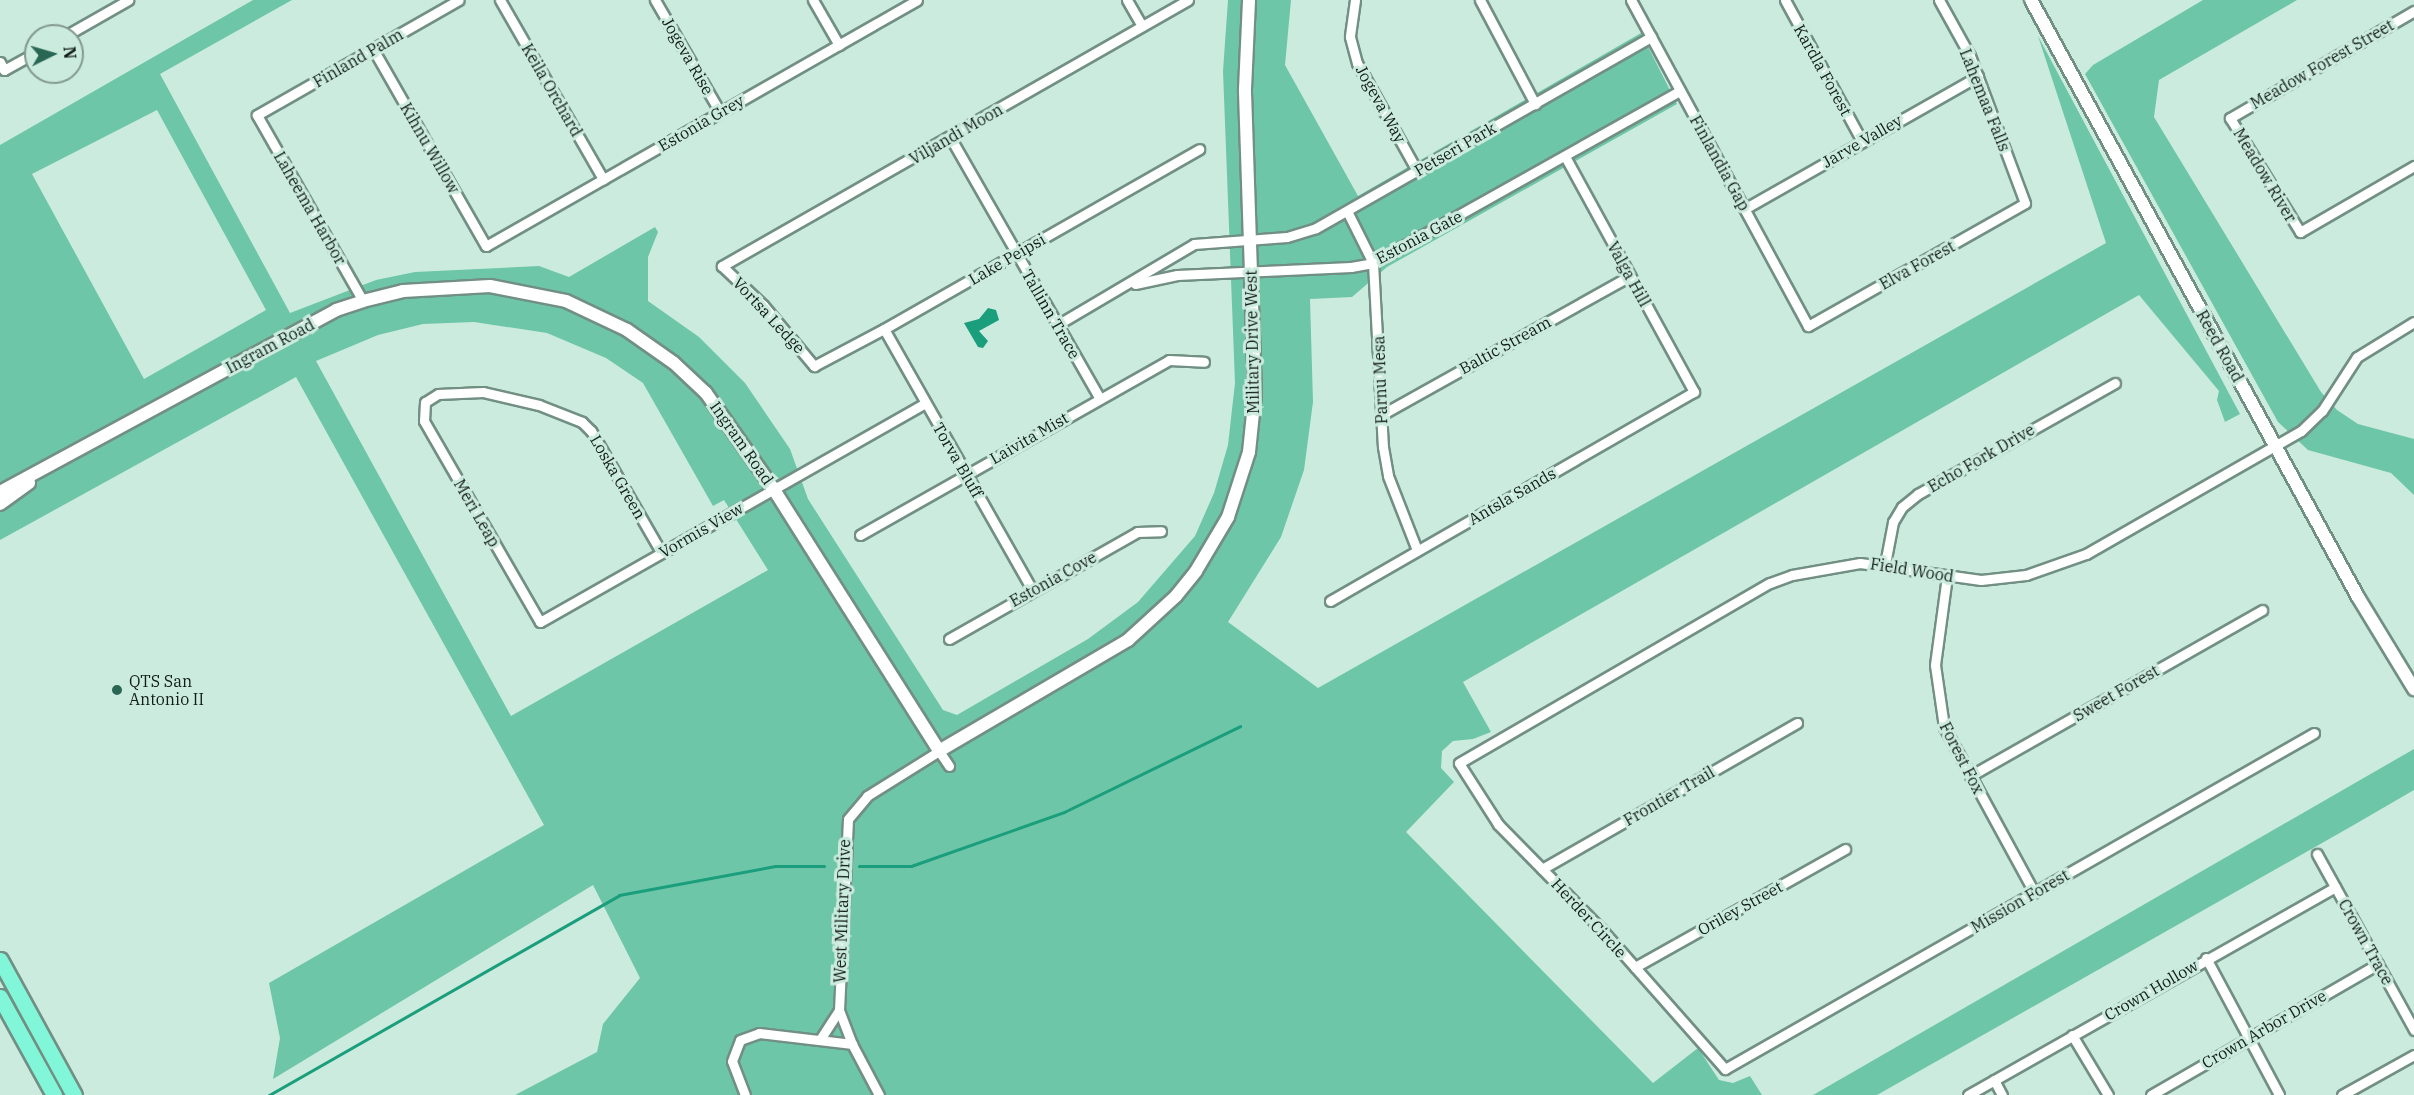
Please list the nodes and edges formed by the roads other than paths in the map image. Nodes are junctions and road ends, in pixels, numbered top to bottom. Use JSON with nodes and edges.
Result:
{"nodes":[{"id":1,"x":129,"y":0,"type":"edge"},
{"id":2,"x":459,"y":0,"type":"edge"},
{"id":3,"x":500,"y":0,"type":"edge"},
{"id":4,"x":656,"y":0,"type":"edge"},
{"id":5,"x":813,"y":0,"type":"edge"},
{"id":6,"x":916,"y":0,"type":"edge"},
{"id":7,"x":1127,"y":0,"type":"edge"},
{"id":8,"x":1188,"y":0,"type":"edge"},
{"id":9,"x":1249,"y":0,"type":"edge"},
{"id":10,"x":1355,"y":0,"type":"edge"},
{"id":11,"x":1479,"y":0,"type":"edge"},
{"id":12,"x":1631,"y":0,"type":"edge"},
{"id":13,"x":1785,"y":0,"type":"edge"},
{"id":14,"x":1939,"y":0,"type":"edge"},
{"id":15,"x":2031,"y":0,"type":"edge"},
{"id":16,"x":2414,"y":10,"type":"edge"},
{"id":17,"x":84,"y":25,"type":"edge"},
{"id":18,"x":1142,"y":26,"type":"junction"},
{"id":19,"x":1651,"y":37,"type":"junction"},
{"id":20,"x":839,"y":45,"type":"junction"},
{"id":21,"x":373,"y":49,"type":"junction"},
{"id":22,"x":24,"y":57,"type":"edge"},
{"id":23,"x":2,"y":66,"type":"edge"},
{"id":24,"x":1978,"y":76,"type":"junction"},
{"id":25,"x":1680,"y":91,"type":"junction"},
{"id":26,"x":1535,"y":104,"type":"junction"},
{"id":27,"x":720,"y":112,"type":"junction"},
{"id":28,"x":256,"y":115,"type":"joint"},
{"id":29,"x":2230,"y":118,"type":"joint"},
{"id":30,"x":950,"y":137,"type":"junction"},
{"id":31,"x":1862,"y":141,"type":"junction"},
{"id":32,"x":1199,"y":149,"type":"dead end"},
{"id":33,"x":1564,"y":156,"type":"junction"},
{"id":34,"x":2414,"y":166,"type":"edge"},
{"id":35,"x":1418,"y":171,"type":"junction"},
{"id":36,"x":603,"y":179,"type":"junction"},
{"id":37,"x":2025,"y":203,"type":"joint"},
{"id":38,"x":1746,"y":208,"type":"junction"},
{"id":39,"x":1347,"y":211,"type":"junction"},
{"id":40,"x":1250,"y":238,"type":"junction"},
{"id":41,"x":486,"y":246,"type":"joint"},
{"id":42,"x":1016,"y":254,"type":"junction"},
{"id":43,"x":1373,"y":263,"type":"junction"},
{"id":44,"x":722,"y":266,"type":"joint"},
{"id":45,"x":1251,"y":272,"type":"junction"},
{"id":46,"x":1630,"y":276,"type":"junction"},
{"id":47,"x":1128,"y":285,"type":"junction"},
{"id":48,"x":363,"y":301,"type":"junction"},
{"id":49,"x":2414,"y":322,"type":"edge"},
{"id":50,"x":1057,"y":325,"type":"junction"},
{"id":51,"x":1808,"y":326,"type":"joint"},
{"id":52,"x":884,"y":329,"type":"junction"},
{"id":53,"x":1204,"y":362,"type":"dead end"},
{"id":54,"x":814,"y":366,"type":"joint"},
{"id":55,"x":2115,"y":382,"type":"dead end"},
{"id":56,"x":1694,"y":393,"type":"joint"},
{"id":57,"x":1099,"y":397,"type":"junction"},
{"id":58,"x":425,"y":402,"type":"joint"},
{"id":59,"x":925,"y":403,"type":"junction"},
{"id":60,"x":1381,"y":415,"type":"junction"},
{"id":61,"x":2274,"y":445,"type":"junction"},
{"id":62,"x":59,"y":460,"type":"junction"},
{"id":63,"x":967,"y":475,"type":"junction"},
{"id":64,"x":773,"y":488,"type":"junction"},
{"id":65,"x":0,"y":492,"type":"edge"},
{"id":66,"x":0,"y":504,"type":"edge"},
{"id":67,"x":1161,"y":531,"type":"dead end"},
{"id":68,"x":860,"y":535,"type":"dead end"},
{"id":69,"x":1417,"y":550,"type":"junction"},
{"id":70,"x":661,"y":552,"type":"junction"},
{"id":71,"x":1885,"y":564,"type":"junction"},
{"id":72,"x":1947,"y":576,"type":"junction"},
{"id":73,"x":1032,"y":590,"type":"junction"},
{"id":74,"x":1330,"y":601,"type":"dead end"},
{"id":75,"x":2262,"y":609,"type":"dead end"},
{"id":76,"x":540,"y":622,"type":"joint"},
{"id":77,"x":949,"y":639,"type":"dead end"},
{"id":78,"x":2414,"y":689,"type":"edge"},
{"id":79,"x":1797,"y":723,"type":"dead end"},
{"id":80,"x":2314,"y":733,"type":"dead end"},
{"id":81,"x":939,"y":751,"type":"junction"},
{"id":82,"x":1459,"y":763,"type":"joint"},
{"id":83,"x":949,"y":766,"type":"dead end"},
{"id":84,"x":1970,"y":776,"type":"junction"},
{"id":85,"x":1845,"y":849,"type":"dead end"},
{"id":86,"x":2317,"y":855,"type":"dead end"},
{"id":87,"x":1542,"y":869,"type":"junction"},
{"id":88,"x":2335,"y":887,"type":"junction"},
{"id":89,"x":2034,"y":892,"type":"junction"},
{"id":90,"x":2206,"y":958,"type":"junction"},
{"id":91,"x":0,"y":960,"type":"edge"},
{"id":92,"x":2378,"y":964,"type":"junction"},
{"id":93,"x":1635,"y":967,"type":"junction"},
{"id":94,"x":0,"y":997,"type":"edge"},
{"id":95,"x":839,"y":1010,"type":"junction"},
{"id":96,"x":2414,"y":1030,"type":"edge"},
{"id":97,"x":2072,"y":1035,"type":"junction"},
{"id":98,"x":2248,"y":1036,"type":"junction"},
{"id":99,"x":821,"y":1038,"type":"junction"},
{"id":100,"x":852,"y":1044,"type":"junction"},
{"id":101,"x":2414,"y":1054,"type":"edge"},
{"id":102,"x":1725,"y":1069,"type":"joint"},
{"id":103,"x":1994,"y":1080,"type":"junction"},
{"id":104,"x":54,"y":1095,"type":"edge"},
{"id":105,"x":74,"y":1095,"type":"edge"},
{"id":106,"x":745,"y":1095,"type":"edge"},
{"id":107,"x":879,"y":1095,"type":"edge"},
{"id":108,"x":1968,"y":1095,"type":"edge"},
{"id":109,"x":2002,"y":1095,"type":"edge"},
{"id":110,"x":2108,"y":1095,"type":"edge"},
{"id":111,"x":2151,"y":1095,"type":"edge"},
{"id":112,"x":2280,"y":1095,"type":"edge"},
{"id":113,"x":2342,"y":1095,"type":"edge"}],
"edges":[{"from":1,"to":17,"type":"street"},
{"from":2,"to":21,"type":"street","name":"Finland Palm"},
{"from":3,"to":36,"type":"street","name":"Keila Orchard"},
{"from":4,"to":27,"type":"street","name":"Jogeva Rise"},
{"from":5,"to":20,"type":"street"},
{"from":6,"to":20,"type":"street","name":"Estonia Grey"},
{"from":7,"to":18,"type":"street"},
{"from":8,"to":18,"type":"street","name":"Viljandi Moon"},
{"from":9,"to":40,"type":"street","name":"Military Drive West"},
{"from":10,"to":35,"type":"street","name":"Jogeva Way"},
{"from":11,"to":26,"type":"street"},
{"from":12,"to":19,"type":"street","name":"Finlandia Gap"},
{"from":13,"to":31,"type":"street","name":"Kardla Forest"},
{"from":14,"to":24,"type":"street","name":"Lahemaa Falls"},
{"from":15,"to":61,"type":"street","name":"Reed Road"},
{"from":16,"to":29,"type":"street","name":"Meadow Forest Street"},
{"from":18,"to":30,"type":"street","name":"Viljandi Moon"},
{"from":19,"to":25,"type":"street","name":"Finlandia Gap"},
{"from":19,"to":26,"type":"street","name":"Petseri Park"},
{"from":20,"to":27,"type":"street","name":"Estonia Grey"},
{"from":21,"to":28,"type":"street","name":"Finland Palm"},
{"from":21,"to":41,"type":"street","name":"Kihnu Willow"},
{"from":22,"to":23,"type":"street"},
{"from":24,"to":31,"type":"street","name":"Jarve Valley"},
{"from":24,"to":37,"type":"street","name":"Lahemaa Falls"},
{"from":25,"to":33,"type":"street","name":"Estonia Gate"},
{"from":25,"to":38,"type":"street","name":"Finlandia Gap"},
{"from":26,"to":35,"type":"street","name":"Petseri Park"},
{"from":27,"to":36,"type":"street","name":"Estonia Grey"},
{"from":28,"to":48,"type":"street","name":"Laheema Harbor"},
{"from":29,"to":34,"type":"street","name":"Meadow River"},
{"from":30,"to":42,"type":"street","name":"Tallinn Trace"},
{"from":30,"to":44,"type":"street","name":"Viljandi Moon"},
{"from":31,"to":38,"type":"street","name":"Jarve Valley"},
{"from":32,"to":42,"type":"street","name":"Lake Peipsi"},
{"from":33,"to":43,"type":"street","name":"Estonia Gate"},
{"from":33,"to":46,"type":"street","name":"Valga Hill"},
{"from":35,"to":39,"type":"street","name":"Petseri Park"},
{"from":36,"to":41,"type":"street","name":"Estonia Grey"},
{"from":37,"to":51,"type":"street","name":"Elva Forest"},
{"from":38,"to":51,"type":"street","name":"Finlandia Gap"},
{"from":39,"to":40,"type":"street","name":"Petseri Park"},
{"from":39,"to":43,"type":"street","name":"Parnu Mesa"},
{"from":40,"to":45,"type":"street","name":"Military Drive West"},
{"from":40,"to":47,"type":"street","name":"Estonia Gate"},
{"from":42,"to":50,"type":"street","name":"Tallinn Trace"},
{"from":42,"to":52,"type":"street","name":"Lake Peipsi"},
{"from":43,"to":45,"type":"street","name":"Estonia Gate"},
{"from":43,"to":60,"type":"street","name":"Parnu Mesa"},
{"from":44,"to":54,"type":"street","name":"Vortsa Ledge"},
{"from":45,"to":47,"type":"street","name":"Estonia Gate"},
{"from":45,"to":81,"type":"street","name":"Military Drive West"},
{"from":46,"to":56,"type":"street","name":"Valga Hill"},
{"from":46,"to":60,"type":"street","name":"Baltic Stream"},
{"from":47,"to":50,"type":"street","name":"Estonia Gate"},
{"from":48,"to":62,"type":"street","name":"Ingram Road"},
{"from":48,"to":64,"type":"street","name":"Ingram Road"},
{"from":49,"to":61,"type":"street","name":"Field Wood"},
{"from":50,"to":57,"type":"street","name":"Tallinn Trace"},
{"from":52,"to":54,"type":"street","name":"Lake Peipsi"},
{"from":52,"to":59,"type":"street","name":"Torva Bluff"},
{"from":53,"to":57,"type":"street","name":"Laivita Mist"},
{"from":55,"to":71,"type":"street","name":"Echo Fork Drive"},
{"from":56,"to":69,"type":"street","name":"Antsla Sands"},
{"from":57,"to":63,"type":"street","name":"Laivita Mist"},
{"from":58,"to":70,"type":"street","name":"Loska Green"},
{"from":58,"to":76,"type":"street","name":"Meri Leap"},
{"from":59,"to":63,"type":"street","name":"Torva Bluff"},
{"from":59,"to":64,"type":"street","name":"Vormis View"},
{"from":60,"to":69,"type":"street","name":"Parnu Mesa"},
{"from":61,"to":72,"type":"street","name":"Field Wood"},
{"from":61,"to":78,"type":"street","name":"Reed Road"},
{"from":62,"to":65,"type":"street","name":"Ingram Road"},
{"from":62,"to":66,"type":"street","name":"Ingram Road"},
{"from":63,"to":68,"type":"street","name":"Laivita Mist"},
{"from":63,"to":73,"type":"street","name":"Torva Bluff"},
{"from":64,"to":70,"type":"street","name":"Vormis View"},
{"from":64,"to":81,"type":"street","name":"Ingram Road"},
{"from":67,"to":73,"type":"street","name":"Estonia Cove"},
{"from":69,"to":74,"type":"street","name":"Antsla Sands"},
{"from":70,"to":76,"type":"street","name":"Vormis View"},
{"from":71,"to":72,"type":"street","name":"Field Wood"},
{"from":71,"to":82,"type":"street","name":"Field Wood"},
{"from":72,"to":84,"type":"street","name":"Forest Fox"},
{"from":73,"to":77,"type":"street","name":"Estonia Cove"},
{"from":75,"to":84,"type":"street","name":"Sweet Forest"},
{"from":79,"to":87,"type":"street","name":"Frontier Trail"},
{"from":80,"to":89,"type":"street","name":"Mission Forest"},
{"from":81,"to":83,"type":"street","name":"Ingram Road"},
{"from":81,"to":95,"type":"street","name":"West Military Drive"},
{"from":82,"to":87,"type":"street","name":"Herder Circle"},
{"from":84,"to":89,"type":"street","name":"Forest Fox"},
{"from":85,"to":93,"type":"street","name":"Oriley Street"},
{"from":86,"to":88,"type":"street","name":"Crown Trace"},
{"from":87,"to":93,"type":"street","name":"Herder Circle"},
{"from":88,"to":90,"type":"street","name":"Crown Hollow"},
{"from":88,"to":92,"type":"street","name":"Crown Trace"},
{"from":89,"to":102,"type":"street","name":"Mission Forest"},
{"from":90,"to":97,"type":"street","name":"Crown Hollow"},
{"from":90,"to":98,"type":"street"},
{"from":91,"to":105,"type":"main road"},
{"from":92,"to":96,"type":"street","name":"Crown Trace"},
{"from":92,"to":98,"type":"street","name":"Crown Arbor Drive"},
{"from":93,"to":102,"type":"street","name":"Herder Circle"},
{"from":94,"to":104,"type":"main road"},
{"from":95,"to":99,"type":"street"},
{"from":95,"to":100,"type":"street","name":"West Military Drive"},
{"from":97,"to":103,"type":"street","name":"Crown Hollow"},
{"from":97,"to":110,"type":"street"},
{"from":98,"to":111,"type":"street","name":"Crown Arbor Drive"},
{"from":98,"to":112,"type":"street"},
{"from":99,"to":100,"type":"street"},
{"from":99,"to":106,"type":"street"},
{"from":100,"to":107,"type":"street","name":"West Military Drive"},
{"from":101,"to":113,"type":"street"},
{"from":103,"to":108,"type":"street","name":"Crown Hollow"},
{"from":103,"to":109,"type":"street"}]}
